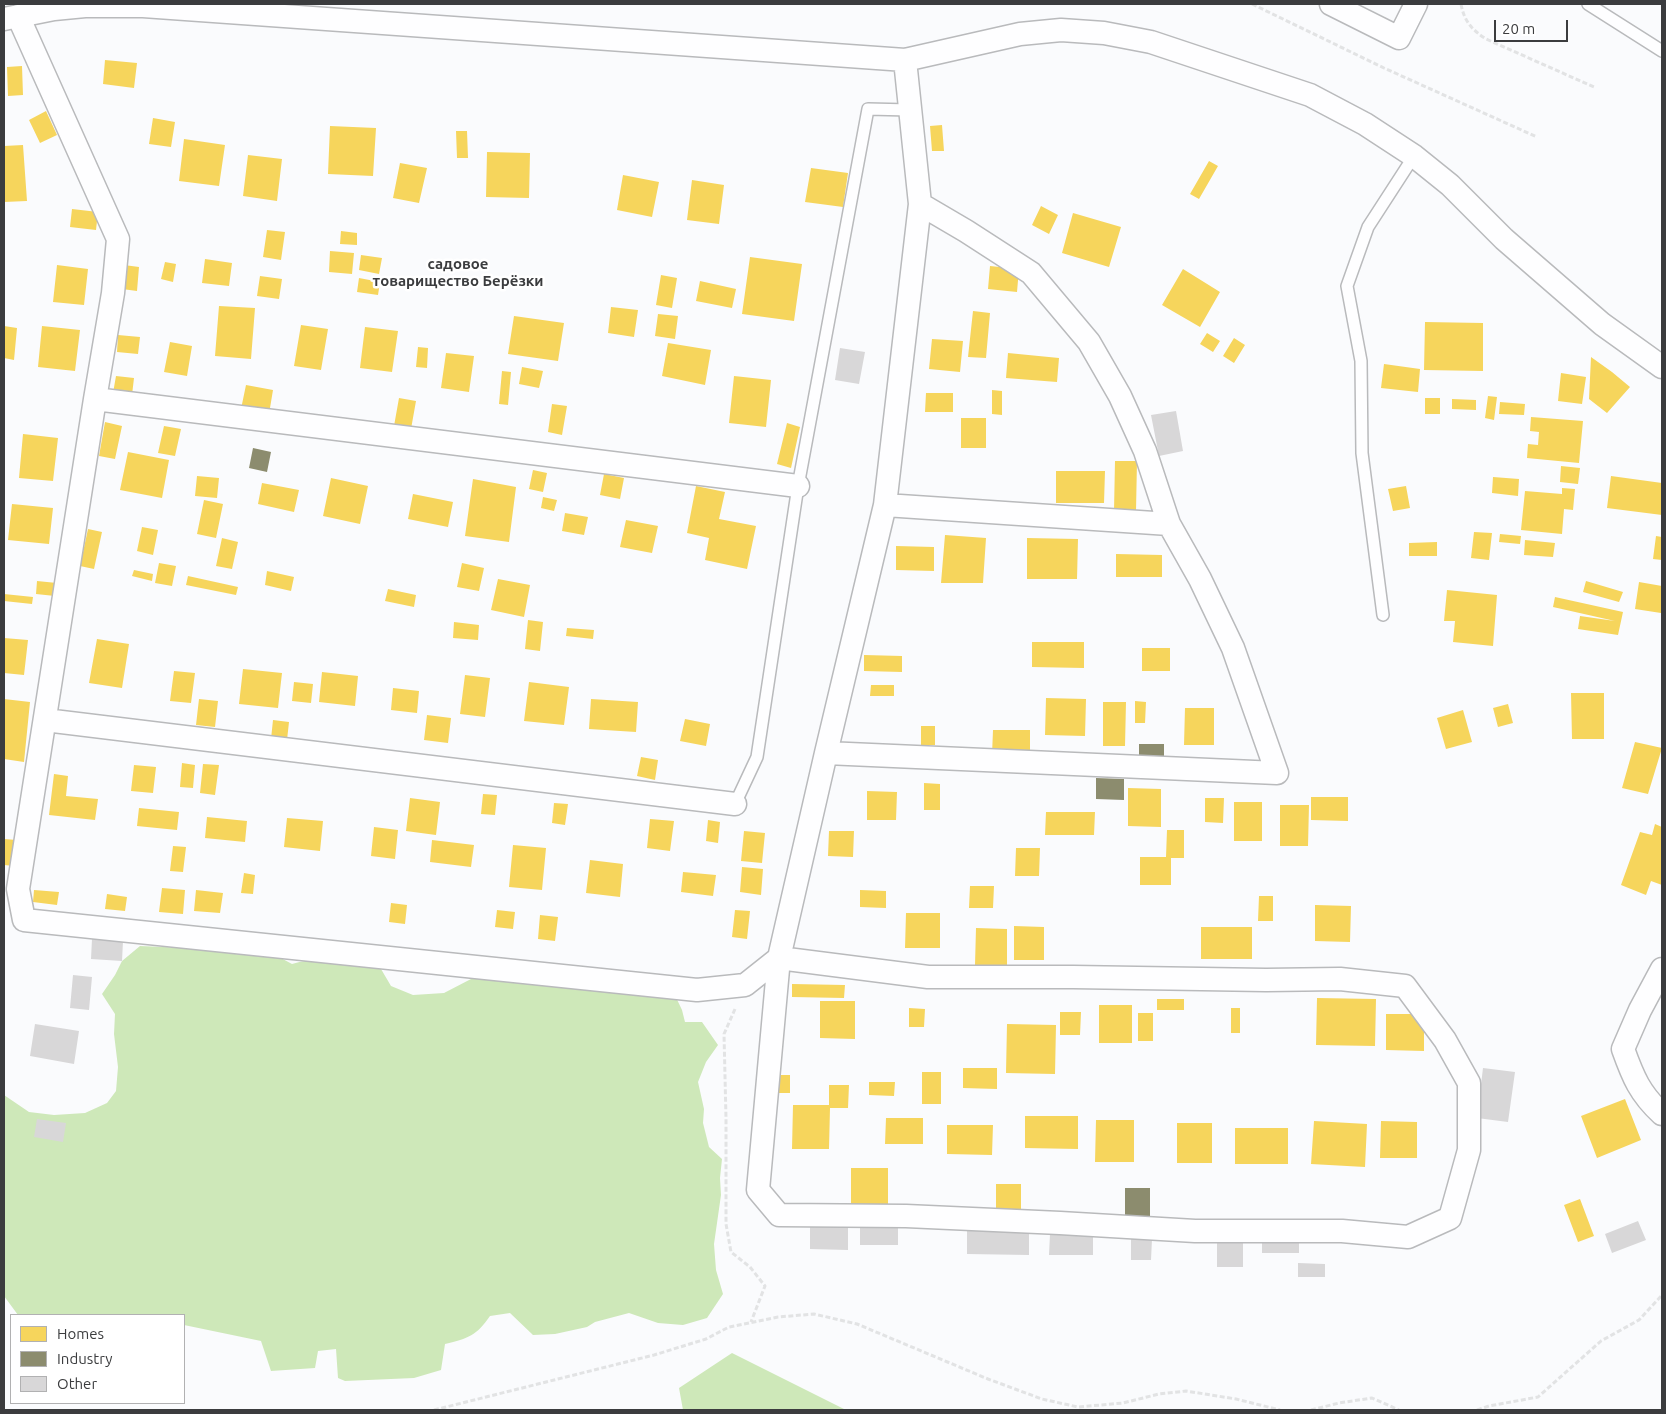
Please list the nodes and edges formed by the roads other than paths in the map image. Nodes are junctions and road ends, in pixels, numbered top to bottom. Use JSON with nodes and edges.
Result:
{"nodes":[{"id":1,"x":1331,"y":4,"type":"edge"},
{"id":2,"x":1416,"y":4,"type":"edge"},
{"id":3,"x":1588,"y":4,"type":"edge"},
{"id":4,"x":11,"y":17,"type":"edge"},
{"id":5,"x":1662,"y":51,"type":"edge"},
{"id":6,"x":905,"y":60,"type":"junction"},
{"id":7,"x":910,"y":110,"type":"junction"},
{"id":8,"x":1414,"y":156,"type":"junction"},
{"id":9,"x":920,"y":204,"type":"junction"},
{"id":10,"x":1662,"y":366,"type":"edge"},
{"id":11,"x":95,"y":399,"type":"junction"},
{"id":12,"x":798,"y":486,"type":"junction"},
{"id":13,"x":885,"y":505,"type":"junction"},
{"id":14,"x":1169,"y":524,"type":"junction"},
{"id":15,"x":1383,"y":615,"type":"dead end"},
{"id":16,"x":45,"y":720,"type":"junction"},
{"id":17,"x":826,"y":753,"type":"junction"},
{"id":18,"x":735,"y":804,"type":"joint"},
{"id":19,"x":11,"y":887,"type":"edge"},
{"id":20,"x":779,"y":958,"type":"junction"},
{"id":21,"x":1662,"y":968,"type":"edge"},
{"id":22,"x":1662,"y":1114,"type":"edge"}],
"edges":[{"from":1,"to":2,"type":"street"},
{"from":3,"to":5,"type":"lane"},
{"from":4,"to":6,"type":"street"},
{"from":4,"to":11,"type":"street"},
{"from":6,"to":7,"type":"street"},
{"from":6,"to":8,"type":"street"},
{"from":7,"to":9,"type":"street"},
{"from":7,"to":12,"type":"lane"},
{"from":8,"to":10,"type":"street"},
{"from":8,"to":15,"type":"lane"},
{"from":9,"to":13,"type":"street"},
{"from":9,"to":14,"type":"street"},
{"from":11,"to":12,"type":"street"},
{"from":11,"to":16,"type":"street"},
{"from":12,"to":18,"type":"lane"},
{"from":13,"to":14,"type":"street"},
{"from":13,"to":17,"type":"street"},
{"from":14,"to":17,"type":"street"},
{"from":16,"to":18,"type":"street"},
{"from":16,"to":19,"type":"street"},
{"from":17,"to":20,"type":"street"},
{"from":19,"to":20,"type":"street"},
{"from":20,"to":20,"type":"street"},
{"from":21,"to":22,"type":"street"}]}
